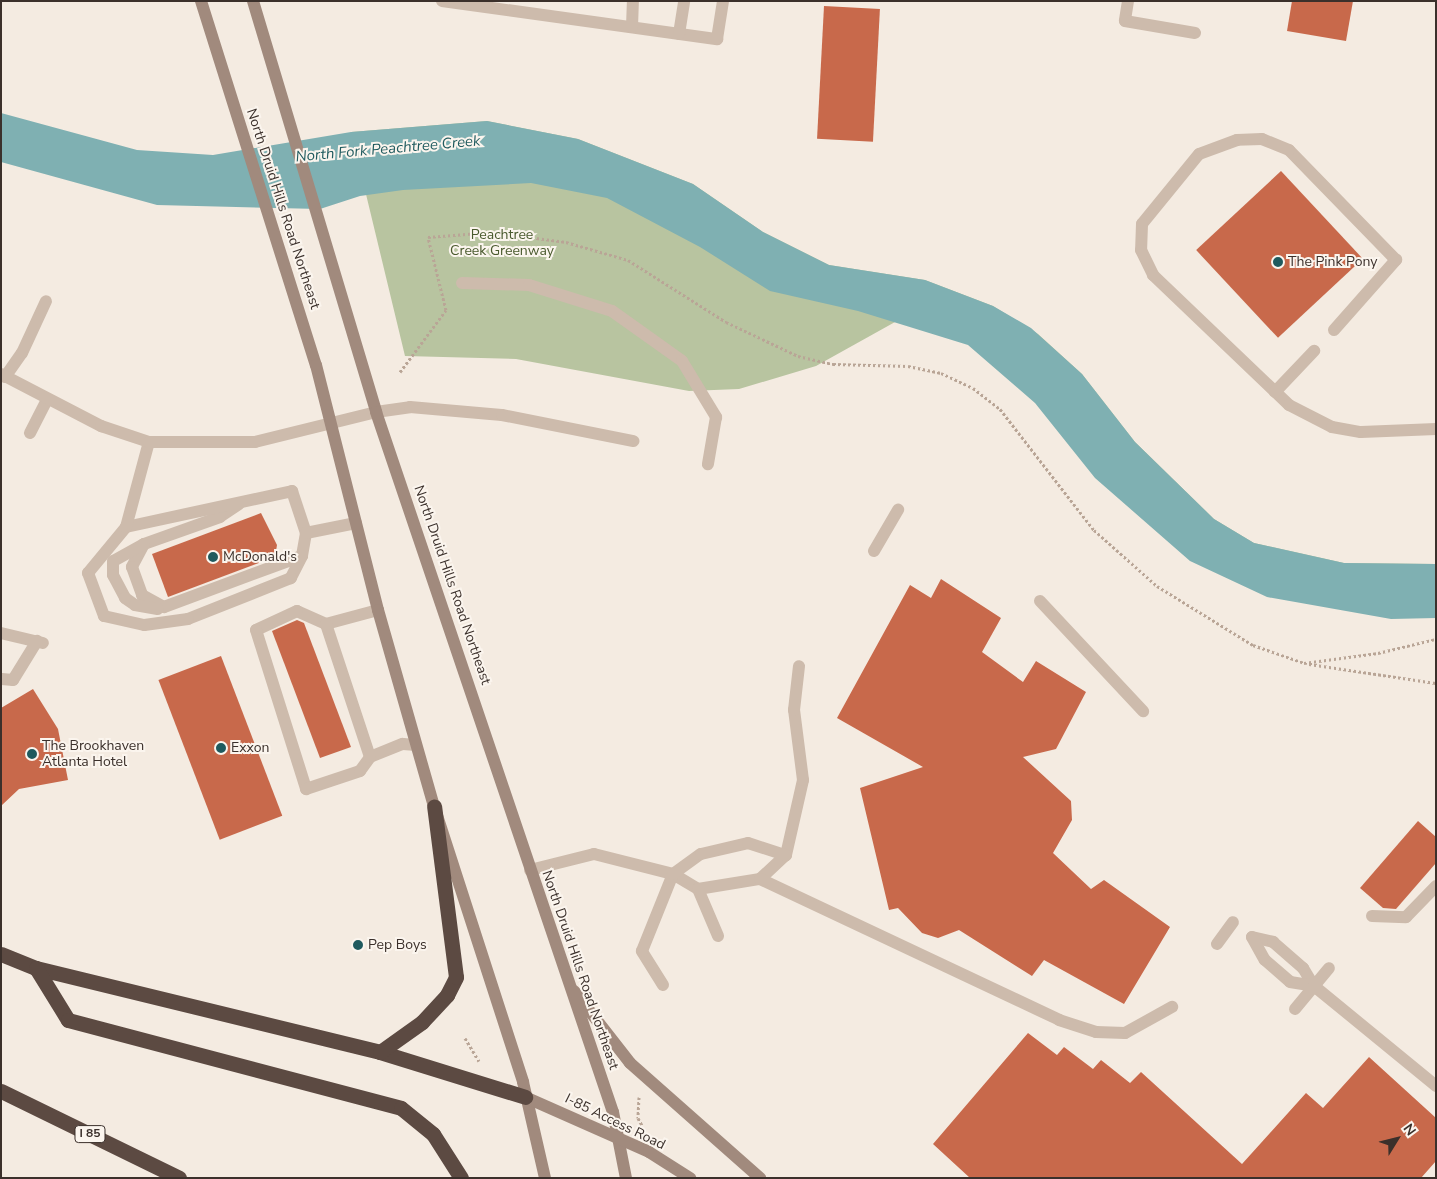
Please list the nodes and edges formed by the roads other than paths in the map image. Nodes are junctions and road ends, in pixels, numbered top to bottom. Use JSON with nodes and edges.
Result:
{"nodes":[{"id":1,"x":200,"y":1,"type":"edge"},
{"id":2,"x":253,"y":1,"type":"edge"},
{"id":3,"x":442,"y":1,"type":"edge"},
{"id":4,"x":633,"y":1,"type":"edge"},
{"id":5,"x":684,"y":1,"type":"edge"},
{"id":6,"x":723,"y":1,"type":"edge"},
{"id":7,"x":1128,"y":1,"type":"edge"},
{"id":8,"x":632,"y":27,"type":"junction"},
{"id":9,"x":679,"y":34,"type":"junction"},
{"id":10,"x":1195,"y":34,"type":"dead end"},
{"id":11,"x":462,"y":283,"type":"dead end"},
{"id":12,"x":46,"y":301,"type":"dead end"},
{"id":13,"x":1334,"y":330,"type":"dead end"},
{"id":14,"x":1314,"y":351,"type":"dead end"},
{"id":15,"x":3,"y":375,"type":"edge"},
{"id":16,"x":1275,"y":392,"type":"junction"},
{"id":17,"x":46,"y":401,"type":"junction"},
{"id":18,"x":376,"y":412,"type":"junction"},
{"id":19,"x":329,"y":425,"type":"junction"},
{"id":20,"x":1436,"y":428,"type":"edge"},
{"id":21,"x":30,"y":432,"type":"dead end"},
{"id":22,"x":633,"y":441,"type":"dead end"},
{"id":23,"x":149,"y":442,"type":"junction"},
{"id":24,"x":708,"y":464,"type":"dead end"},
{"id":25,"x":242,"y":501,"type":"junction"},
{"id":26,"x":898,"y":510,"type":"dead end"},
{"id":27,"x":356,"y":523,"type":"junction"},
{"id":28,"x":126,"y":526,"type":"junction"},
{"id":29,"x":306,"y":533,"type":"junction"},
{"id":30,"x":144,"y":544,"type":"junction"},
{"id":31,"x":874,"y":551,"type":"dead end"},
{"id":32,"x":302,"y":556,"type":"junction"},
{"id":33,"x":1040,"y":601,"type":"dead end"},
{"id":34,"x":164,"y":607,"type":"junction"},
{"id":35,"x":378,"y":610,"type":"junction"},
{"id":36,"x":326,"y":624,"type":"junction"},
{"id":37,"x":1,"y":633,"type":"edge"},
{"id":38,"x":799,"y":666,"type":"dead end"},
{"id":39,"x":2,"y":678,"type":"edge"},
{"id":40,"x":1143,"y":711,"type":"dead end"},
{"id":41,"x":416,"y":745,"type":"junction"},
{"id":42,"x":370,"y":757,"type":"junction"},
{"id":43,"x":434,"y":806,"type":"junction"},
{"id":44,"x":786,"y":855,"type":"junction"},
{"id":45,"x":530,"y":870,"type":"junction"},
{"id":46,"x":673,"y":874,"type":"junction"},
{"id":47,"x":760,"y":879,"type":"junction"},
{"id":48,"x":1436,"y":886,"type":"edge"},
{"id":49,"x":698,"y":889,"type":"junction"},
{"id":50,"x":1372,"y":916,"type":"dead end"},
{"id":51,"x":1233,"y":922,"type":"dead end"},
{"id":52,"x":718,"y":936,"type":"dead end"},
{"id":53,"x":1217,"y":944,"type":"dead end"},
{"id":54,"x":1,"y":954,"type":"edge"},
{"id":55,"x":36,"y":968,"type":"junction"},
{"id":56,"x":1329,"y":968,"type":"dead end"},
{"id":57,"x":565,"y":979,"type":"junction"},
{"id":58,"x":663,"y":986,"type":"dead end"},
{"id":59,"x":1314,"y":986,"type":"junction"},
{"id":60,"x":1172,"y":1007,"type":"dead end"},
{"id":61,"x":1295,"y":1009,"type":"dead end"},
{"id":62,"x":380,"y":1052,"type":"junction"},
{"id":63,"x":1436,"y":1086,"type":"edge"},
{"id":64,"x":1,"y":1091,"type":"edge"},
{"id":65,"x":525,"y":1097,"type":"junction"},
{"id":66,"x":618,"y":1137,"type":"junction"},
{"id":67,"x":179,"y":1178,"type":"edge"},
{"id":68,"x":461,"y":1178,"type":"edge"},
{"id":69,"x":545,"y":1178,"type":"edge"},
{"id":70,"x":626,"y":1178,"type":"edge"},
{"id":71,"x":690,"y":1178,"type":"edge"},
{"id":72,"x":760,"y":1178,"type":"edge"}],
"edges":[{"from":1,"to":19,"type":"main road","name":"North Druid Hills Road Northeast"},
{"from":2,"to":18,"type":"main road","name":"North Druid Hills Road Northeast"},
{"from":3,"to":8,"type":"street"},
{"from":4,"to":8,"type":"street"},
{"from":5,"to":9,"type":"street"},
{"from":6,"to":9,"type":"street"},
{"from":7,"to":10,"type":"street"},
{"from":8,"to":9,"type":"street"},
{"from":11,"to":24,"type":"street"},
{"from":12,"to":15,"type":"street"},
{"from":13,"to":16,"type":"street"},
{"from":14,"to":16,"type":"street"},
{"from":15,"to":17,"type":"street"},
{"from":16,"to":20,"type":"street"},
{"from":17,"to":21,"type":"street"},
{"from":17,"to":23,"type":"street"},
{"from":18,"to":19,"type":"street"},
{"from":18,"to":22,"type":"street"},
{"from":18,"to":45,"type":"main road","name":"North Druid Hills Road Northeast"},
{"from":19,"to":23,"type":"street"},
{"from":19,"to":27,"type":"main road","name":"North Druid Hills Road Northeast"},
{"from":23,"to":28,"type":"street"},
{"from":25,"to":28,"type":"street"},
{"from":25,"to":29,"type":"street"},
{"from":25,"to":30,"type":"street"},
{"from":26,"to":31,"type":"street"},
{"from":27,"to":29,"type":"street"},
{"from":27,"to":35,"type":"main road","name":"North Druid Hills Road Northeast"},
{"from":28,"to":32,"type":"street"},
{"from":29,"to":32,"type":"street"},
{"from":30,"to":34,"type":"street"},
{"from":30,"to":34,"type":"street"},
{"from":32,"to":34,"type":"street"},
{"from":33,"to":40,"type":"street"},
{"from":35,"to":36,"type":"street"},
{"from":35,"to":41,"type":"main road","name":"North Druid Hills Road Northeast"},
{"from":36,"to":42,"type":"street"},
{"from":36,"to":42,"type":"street"},
{"from":37,"to":39,"type":"street"},
{"from":38,"to":44,"type":"street"},
{"from":41,"to":42,"type":"street"},
{"from":41,"to":43,"type":"main road","name":"North Druid Hills Road Northeast"},
{"from":43,"to":62,"type":"highway"},
{"from":43,"to":65,"type":"main road","name":"North Druid Hills Road Northeast"},
{"from":44,"to":46,"type":"street"},
{"from":44,"to":47,"type":"street"},
{"from":45,"to":46,"type":"street"},
{"from":45,"to":57,"type":"main road","name":"North Druid Hills Road Northeast"},
{"from":46,"to":49,"type":"street"},
{"from":46,"to":58,"type":"street"},
{"from":47,"to":49,"type":"street"},
{"from":47,"to":60,"type":"street"},
{"from":48,"to":50,"type":"street"},
{"from":49,"to":52,"type":"street"},
{"from":51,"to":53,"type":"street"},
{"from":54,"to":55,"type":"highway"},
{"from":55,"to":62,"type":"highway"},
{"from":55,"to":68,"type":"highway"},
{"from":56,"to":59,"type":"street"},
{"from":57,"to":66,"type":"main road","name":"North Druid Hills Road Northeast"},
{"from":57,"to":72,"type":"main road"},
{"from":59,"to":59,"type":"street"},
{"from":59,"to":61,"type":"street"},
{"from":59,"to":63,"type":"street"},
{"from":62,"to":65,"type":"highway"},
{"from":64,"to":67,"type":"highway","number":"I 85"},
{"from":65,"to":66,"type":"main road","name":"I-85 Access Road"},
{"from":65,"to":69,"type":"main road","name":"North Druid Hills Road Northeast"},
{"from":66,"to":70,"type":"main road","name":"North Druid Hills Road Northeast"},
{"from":66,"to":71,"type":"main road","name":"I-85 Access Road"}]}
